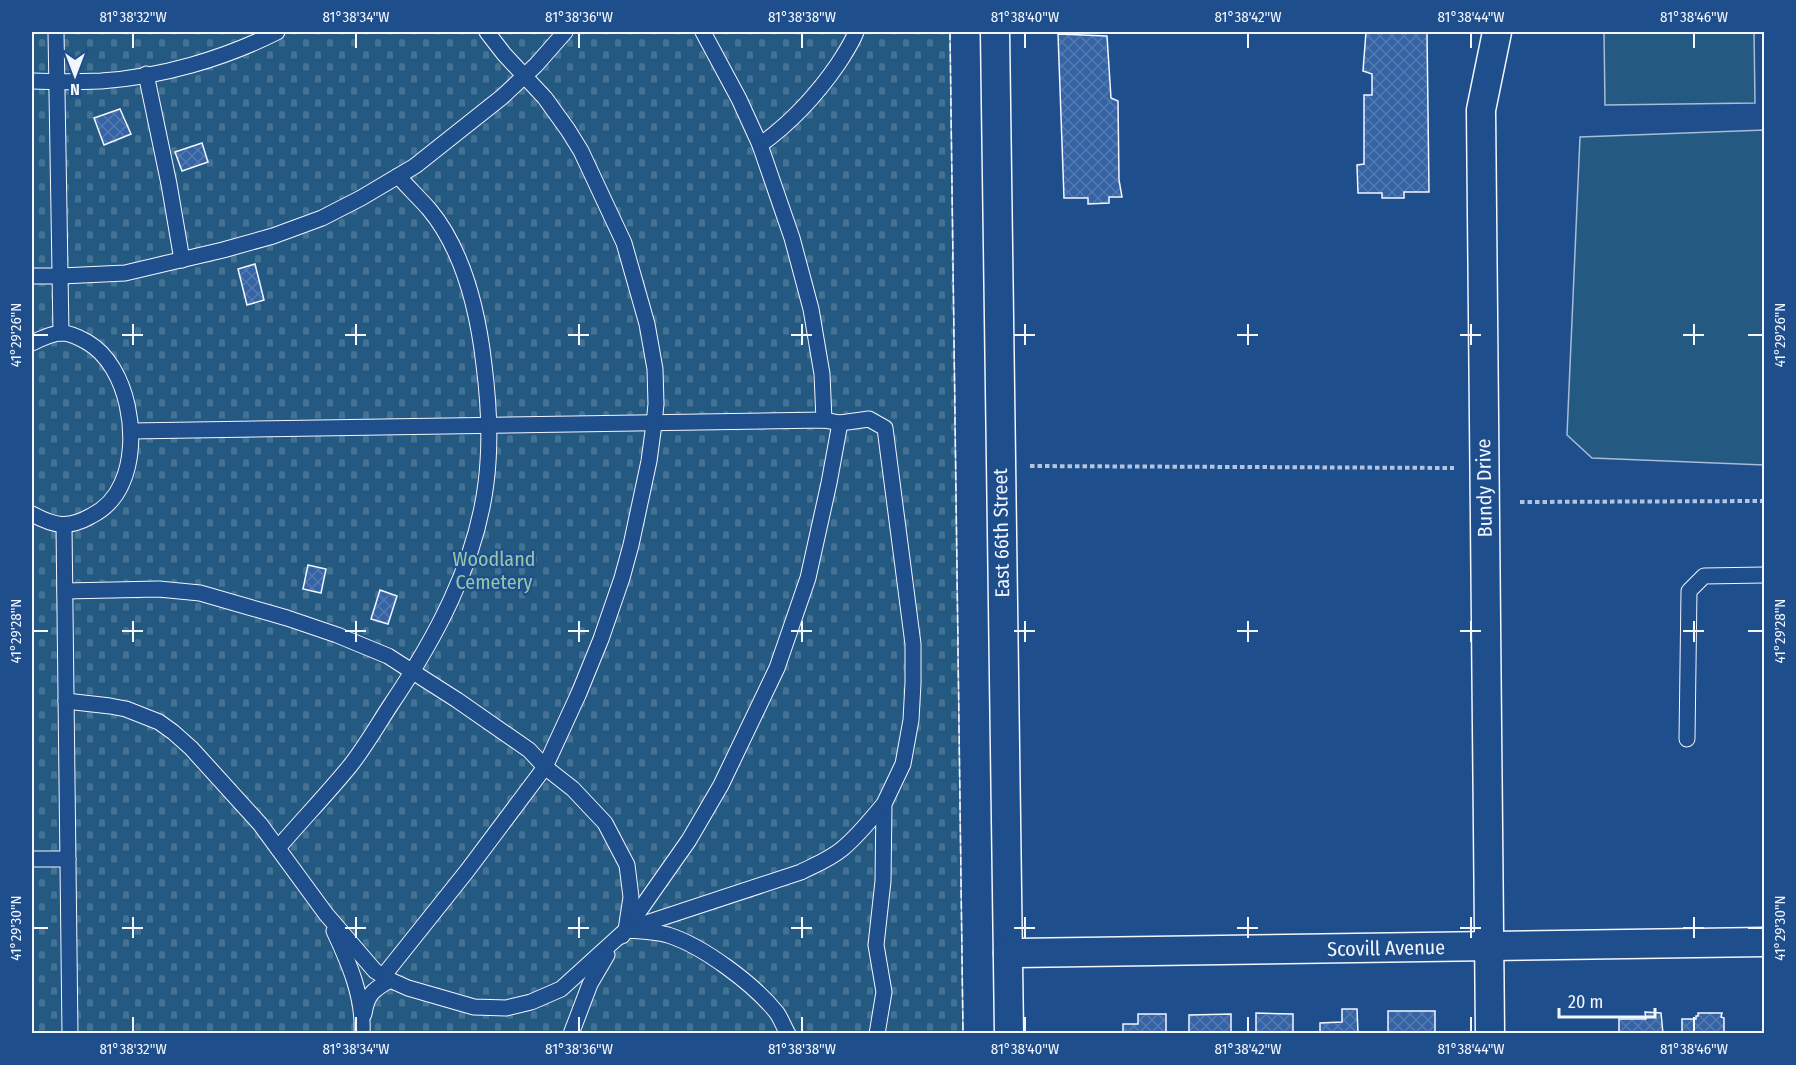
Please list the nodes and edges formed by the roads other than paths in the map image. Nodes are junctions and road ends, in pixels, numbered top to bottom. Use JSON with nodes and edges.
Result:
{"nodes":[{"id":1,"x":57,"y":32,"type":"edge"},
{"id":2,"x":277,"y":32,"type":"edge"},
{"id":3,"x":487,"y":32,"type":"edge"},
{"id":4,"x":565,"y":32,"type":"edge"},
{"id":5,"x":703,"y":32,"type":"edge"},
{"id":6,"x":856,"y":32,"type":"edge"},
{"id":7,"x":994,"y":32,"type":"edge"},
{"id":8,"x":1497,"y":32,"type":"edge"},
{"id":9,"x":146,"y":74,"type":"junction"},
{"id":10,"x":524,"y":76,"type":"junction"},
{"id":11,"x":32,"y":81,"type":"edge"},
{"id":12,"x":57,"y":82,"type":"junction"},
{"id":13,"x":760,"y":145,"type":"junction"},
{"id":14,"x":398,"y":176,"type":"junction"},
{"id":15,"x":182,"y":260,"type":"junction"},
{"id":16,"x":32,"y":276,"type":"edge"},
{"id":17,"x":61,"y":276,"type":"junction"},
{"id":18,"x":62,"y":333,"type":"junction"},
{"id":19,"x":32,"y":344,"type":"edge"},
{"id":20,"x":824,"y":420,"type":"junction"},
{"id":21,"x":840,"y":423,"type":"junction"},
{"id":22,"x":654,"y":424,"type":"junction"},
{"id":23,"x":489,"y":425,"type":"junction"},
{"id":24,"x":130,"y":431,"type":"junction"},
{"id":25,"x":32,"y":514,"type":"edge"},
{"id":26,"x":64,"y":526,"type":"junction"},
{"id":27,"x":1764,"y":575,"type":"edge"},
{"id":28,"x":65,"y":591,"type":"junction"},
{"id":29,"x":413,"y":672,"type":"junction"},
{"id":30,"x":66,"y":701,"type":"junction"},
{"id":31,"x":1687,"y":739,"type":"dead end"},
{"id":32,"x":545,"y":767,"type":"junction"},
{"id":33,"x":884,"y":804,"type":"junction"},
{"id":34,"x":278,"y":848,"type":"junction"},
{"id":35,"x":32,"y":859,"type":"edge"},
{"id":36,"x":68,"y":859,"type":"junction"},
{"id":37,"x":326,"y":914,"type":"junction"},
{"id":38,"x":626,"y":930,"type":"junction"},
{"id":39,"x":1764,"y":942,"type":"edge"},
{"id":40,"x":1489,"y":946,"type":"junction"},
{"id":41,"x":1008,"y":953,"type":"junction"},
{"id":42,"x":387,"y":978,"type":"junction"},
{"id":43,"x":561,"y":988,"type":"junction"},
{"id":44,"x":583,"y":1004,"type":"junction"},
{"id":45,"x":363,"y":1026,"type":"edge"},
{"id":46,"x":70,"y":1034,"type":"edge"},
{"id":47,"x":571,"y":1034,"type":"edge"},
{"id":48,"x":788,"y":1034,"type":"edge"},
{"id":49,"x":877,"y":1034,"type":"edge"},
{"id":50,"x":1009,"y":1034,"type":"edge"},
{"id":51,"x":1490,"y":1034,"type":"edge"}],
"edges":[{"from":1,"to":12,"type":"lane"},
{"from":2,"to":9,"type":"lane"},
{"from":3,"to":10,"type":"lane"},
{"from":4,"to":10,"type":"lane"},
{"from":5,"to":13,"type":"lane"},
{"from":6,"to":13,"type":"lane"},
{"from":7,"to":41,"type":"street","name":"East 66th Street"},
{"from":8,"to":40,"type":"street","name":"Bundy Drive"},
{"from":9,"to":12,"type":"lane"},
{"from":9,"to":15,"type":"lane"},
{"from":10,"to":14,"type":"lane"},
{"from":10,"to":22,"type":"lane"},
{"from":11,"to":12,"type":"lane"},
{"from":12,"to":17,"type":"lane"},
{"from":13,"to":20,"type":"lane"},
{"from":14,"to":15,"type":"lane"},
{"from":14,"to":23,"type":"lane"},
{"from":15,"to":17,"type":"lane"},
{"from":16,"to":17,"type":"lane"},
{"from":17,"to":18,"type":"lane"},
{"from":18,"to":19,"type":"lane"},
{"from":18,"to":24,"type":"lane"},
{"from":20,"to":21,"type":"lane"},
{"from":20,"to":22,"type":"lane"},
{"from":21,"to":33,"type":"lane"},
{"from":21,"to":38,"type":"lane"},
{"from":22,"to":23,"type":"lane"},
{"from":22,"to":32,"type":"lane"},
{"from":23,"to":24,"type":"lane"},
{"from":23,"to":29,"type":"lane"},
{"from":24,"to":26,"type":"lane"},
{"from":25,"to":26,"type":"lane"},
{"from":26,"to":28,"type":"lane"},
{"from":27,"to":31,"type":"lane"},
{"from":28,"to":29,"type":"lane"},
{"from":28,"to":30,"type":"lane"},
{"from":29,"to":32,"type":"lane"},
{"from":29,"to":34,"type":"lane"},
{"from":30,"to":34,"type":"lane"},
{"from":30,"to":36,"type":"lane"},
{"from":32,"to":38,"type":"lane"},
{"from":32,"to":42,"type":"lane"},
{"from":33,"to":38,"type":"lane"},
{"from":33,"to":49,"type":"lane"},
{"from":34,"to":37,"type":"lane"},
{"from":35,"to":36,"type":"lane"},
{"from":36,"to":46,"type":"lane"},
{"from":37,"to":42,"type":"lane"},
{"from":37,"to":45,"type":"lane"},
{"from":38,"to":43,"type":"lane"},
{"from":38,"to":44,"type":"lane"},
{"from":38,"to":48,"type":"lane"},
{"from":39,"to":40,"type":"street","name":"Scovill Avenue"},
{"from":40,"to":41,"type":"street","name":"Scovill Avenue"},
{"from":40,"to":51,"type":"street","name":"Bundy Drive"},
{"from":41,"to":50,"type":"street","name":"East 66th Street"},
{"from":42,"to":43,"type":"lane"},
{"from":42,"to":45,"type":"lane"},
{"from":43,"to":44,"type":"lane"},
{"from":44,"to":47,"type":"lane"}]}
